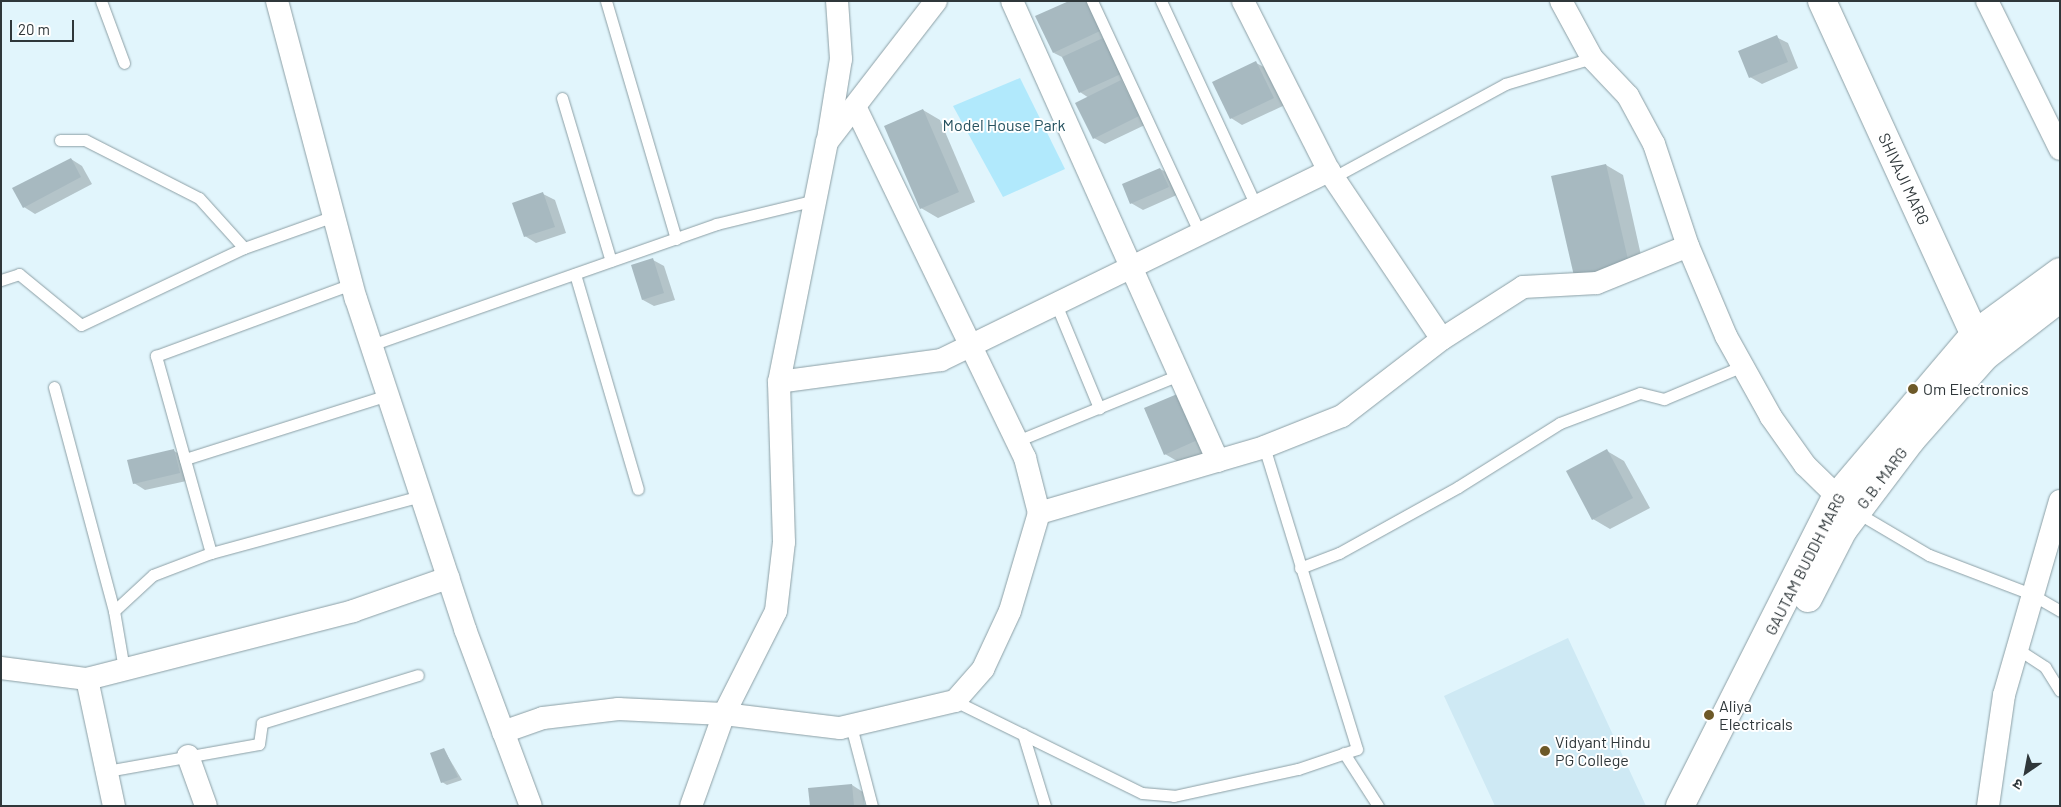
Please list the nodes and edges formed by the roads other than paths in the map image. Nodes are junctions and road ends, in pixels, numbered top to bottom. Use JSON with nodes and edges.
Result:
{"nodes":[{"id":1,"x":101,"y":1,"type":"edge"},
{"id":2,"x":277,"y":1,"type":"edge"},
{"id":3,"x":606,"y":1,"type":"edge"},
{"id":4,"x":837,"y":1,"type":"edge"},
{"id":5,"x":936,"y":1,"type":"edge"},
{"id":6,"x":1012,"y":1,"type":"edge"},
{"id":7,"x":1092,"y":1,"type":"edge"},
{"id":8,"x":1161,"y":1,"type":"edge"},
{"id":9,"x":1243,"y":1,"type":"edge"},
{"id":10,"x":1561,"y":1,"type":"edge"},
{"id":11,"x":1822,"y":1,"type":"edge"},
{"id":12,"x":1986,"y":1,"type":"edge"},
{"id":13,"x":1592,"y":58,"type":"junction"},
{"id":14,"x":124,"y":62,"type":"dead end"},
{"id":15,"x":562,"y":98,"type":"dead end"},
{"id":16,"x":855,"y":107,"type":"junction"},
{"id":17,"x":60,"y":140,"type":"dead end"},
{"id":18,"x":827,"y":142,"type":"junction"},
{"id":19,"x":2060,"y":149,"type":"edge"},
{"id":20,"x":1332,"y":174,"type":"junction"},
{"id":21,"x":816,"y":200,"type":"junction"},
{"id":22,"x":1256,"y":206,"type":"junction"},
{"id":23,"x":334,"y":216,"type":"junction"},
{"id":24,"x":1200,"y":234,"type":"junction"},
{"id":25,"x":676,"y":239,"type":"junction"},
{"id":26,"x":1688,"y":246,"type":"junction"},
{"id":27,"x":244,"y":248,"type":"junction"},
{"id":28,"x":611,"y":261,"type":"junction"},
{"id":29,"x":1132,"y":267,"type":"junction"},
{"id":30,"x":2060,"y":272,"type":"edge"},
{"id":31,"x":575,"y":274,"type":"junction"},
{"id":32,"x":1,"y":280,"type":"edge"},
{"id":33,"x":352,"y":284,"type":"junction"},
{"id":34,"x":2060,"y":298,"type":"edge"},
{"id":35,"x":1056,"y":304,"type":"junction"},
{"id":36,"x":1442,"y":338,"type":"junction"},
{"id":37,"x":371,"y":345,"type":"junction"},
{"id":38,"x":1980,"y":345,"type":"junction"},
{"id":39,"x":970,"y":346,"type":"junction"},
{"id":40,"x":1742,"y":366,"type":"junction"},
{"id":41,"x":1181,"y":374,"type":"junction"},
{"id":42,"x":779,"y":382,"type":"junction"},
{"id":43,"x":54,"y":387,"type":"dead end"},
{"id":44,"x":388,"y":395,"type":"junction"},
{"id":45,"x":1099,"y":408,"type":"junction"},
{"id":46,"x":1017,"y":441,"type":"junction"},
{"id":47,"x":1264,"y":447,"type":"junction"},
{"id":48,"x":185,"y":459,"type":"junction"},
{"id":49,"x":1218,"y":461,"type":"junction"},
{"id":50,"x":638,"y":489,"type":"dead end"},
{"id":51,"x":421,"y":496,"type":"junction"},
{"id":52,"x":2060,"y":501,"type":"edge"},
{"id":53,"x":1846,"y":506,"type":"junction"},
{"id":54,"x":1039,"y":513,"type":"junction"},
{"id":55,"x":212,"y":553,"type":"junction"},
{"id":56,"x":1300,"y":568,"type":"junction"},
{"id":57,"x":448,"y":578,"type":"junction"},
{"id":58,"x":2031,"y":594,"type":"junction"},
{"id":59,"x":114,"y":611,"type":"junction"},
{"id":60,"x":2060,"y":611,"type":"edge"},
{"id":61,"x":2016,"y":648,"type":"junction"},
{"id":62,"x":1,"y":668,"type":"edge"},
{"id":63,"x":124,"y":670,"type":"junction"},
{"id":64,"x":418,"y":675,"type":"dead end"},
{"id":65,"x":87,"y":679,"type":"junction"},
{"id":66,"x":2060,"y":691,"type":"edge"},
{"id":67,"x":955,"y":701,"type":"junction"},
{"id":68,"x":724,"y":714,"type":"junction"},
{"id":69,"x":851,"y":726,"type":"junction"},
{"id":70,"x":503,"y":732,"type":"junction"},
{"id":71,"x":1023,"y":734,"type":"junction"},
{"id":72,"x":1344,"y":753,"type":"junction"},
{"id":73,"x":188,"y":756,"type":"junction"},
{"id":74,"x":107,"y":771,"type":"junction"},
{"id":75,"x":114,"y":806,"type":"edge"},
{"id":76,"x":206,"y":806,"type":"edge"},
{"id":77,"x":531,"y":806,"type":"edge"},
{"id":78,"x":691,"y":806,"type":"edge"},
{"id":79,"x":872,"y":806,"type":"edge"},
{"id":80,"x":1046,"y":806,"type":"edge"},
{"id":81,"x":1378,"y":806,"type":"edge"},
{"id":82,"x":1680,"y":806,"type":"edge"},
{"id":83,"x":1701,"y":806,"type":"edge"},
{"id":84,"x":1988,"y":806,"type":"edge"}],
"edges":[{"from":1,"to":14,"type":"lane"},
{"from":2,"to":23,"type":"street"},
{"from":3,"to":25,"type":"lane"},
{"from":4,"to":18,"type":"street"},
{"from":5,"to":16,"type":"street"},
{"from":6,"to":29,"type":"street"},
{"from":7,"to":24,"type":"lane"},
{"from":8,"to":22,"type":"lane"},
{"from":9,"to":20,"type":"street"},
{"from":10,"to":13,"type":"street"},
{"from":11,"to":38,"type":"street","name":"SHIVAJI MARG"},
{"from":12,"to":19,"type":"street"},
{"from":13,"to":20,"type":"lane"},
{"from":13,"to":26,"type":"street"},
{"from":15,"to":28,"type":"lane"},
{"from":16,"to":18,"type":"street"},
{"from":16,"to":39,"type":"street"},
{"from":17,"to":27,"type":"lane"},
{"from":18,"to":21,"type":"street"},
{"from":20,"to":22,"type":"street"},
{"from":20,"to":36,"type":"street"},
{"from":21,"to":25,"type":"lane"},
{"from":21,"to":42,"type":"street"},
{"from":22,"to":24,"type":"street"},
{"from":23,"to":27,"type":"lane"},
{"from":23,"to":33,"type":"street"},
{"from":24,"to":29,"type":"street"},
{"from":25,"to":28,"type":"lane"},
{"from":26,"to":36,"type":"street"},
{"from":26,"to":40,"type":"street"},
{"from":27,"to":32,"type":"lane"},
{"from":28,"to":31,"type":"lane"},
{"from":29,"to":35,"type":"street"},
{"from":29,"to":41,"type":"street"},
{"from":30,"to":38,"type":"street"},
{"from":31,"to":37,"type":"lane"},
{"from":31,"to":50,"type":"lane"},
{"from":33,"to":37,"type":"street"},
{"from":33,"to":48,"type":"lane"},
{"from":34,"to":38,"type":"street","name":"G.B. MARG"},
{"from":35,"to":39,"type":"street"},
{"from":35,"to":45,"type":"lane"},
{"from":36,"to":47,"type":"street"},
{"from":37,"to":44,"type":"street"},
{"from":38,"to":53,"type":"street","name":"G.B. MARG"},
{"from":39,"to":42,"type":"street"},
{"from":39,"to":46,"type":"street"},
{"from":40,"to":53,"type":"street"},
{"from":40,"to":56,"type":"lane"},
{"from":41,"to":45,"type":"lane"},
{"from":41,"to":49,"type":"street"},
{"from":42,"to":68,"type":"street"},
{"from":43,"to":59,"type":"lane"},
{"from":44,"to":48,"type":"lane"},
{"from":44,"to":51,"type":"street"},
{"from":45,"to":46,"type":"lane"},
{"from":46,"to":54,"type":"street"},
{"from":47,"to":49,"type":"street"},
{"from":47,"to":56,"type":"lane"},
{"from":48,"to":55,"type":"lane"},
{"from":49,"to":54,"type":"street"},
{"from":51,"to":55,"type":"lane"},
{"from":51,"to":57,"type":"street"},
{"from":52,"to":58,"type":"street"},
{"from":53,"to":58,"type":"lane"},
{"from":53,"to":82,"type":"street","name":"GAUTAM BUDDH MARG"},
{"from":53,"to":83,"type":"street","name":"G.B. MARG"},
{"from":54,"to":67,"type":"street"},
{"from":55,"to":59,"type":"lane"},
{"from":56,"to":72,"type":"lane"},
{"from":57,"to":63,"type":"street"},
{"from":57,"to":70,"type":"street"},
{"from":58,"to":60,"type":"lane"},
{"from":58,"to":61,"type":"street"},
{"from":59,"to":63,"type":"lane"},
{"from":61,"to":66,"type":"lane"},
{"from":61,"to":84,"type":"street"},
{"from":62,"to":65,"type":"street"},
{"from":63,"to":65,"type":"street"},
{"from":64,"to":73,"type":"lane"},
{"from":65,"to":74,"type":"street"},
{"from":67,"to":69,"type":"street"},
{"from":67,"to":71,"type":"lane"},
{"from":68,"to":69,"type":"street"},
{"from":68,"to":70,"type":"street"},
{"from":68,"to":78,"type":"street"},
{"from":69,"to":79,"type":"lane"},
{"from":70,"to":77,"type":"street"},
{"from":71,"to":72,"type":"lane"},
{"from":71,"to":80,"type":"lane"},
{"from":72,"to":81,"type":"lane"},
{"from":73,"to":74,"type":"lane"},
{"from":73,"to":76,"type":"street"},
{"from":74,"to":75,"type":"street"}]}
